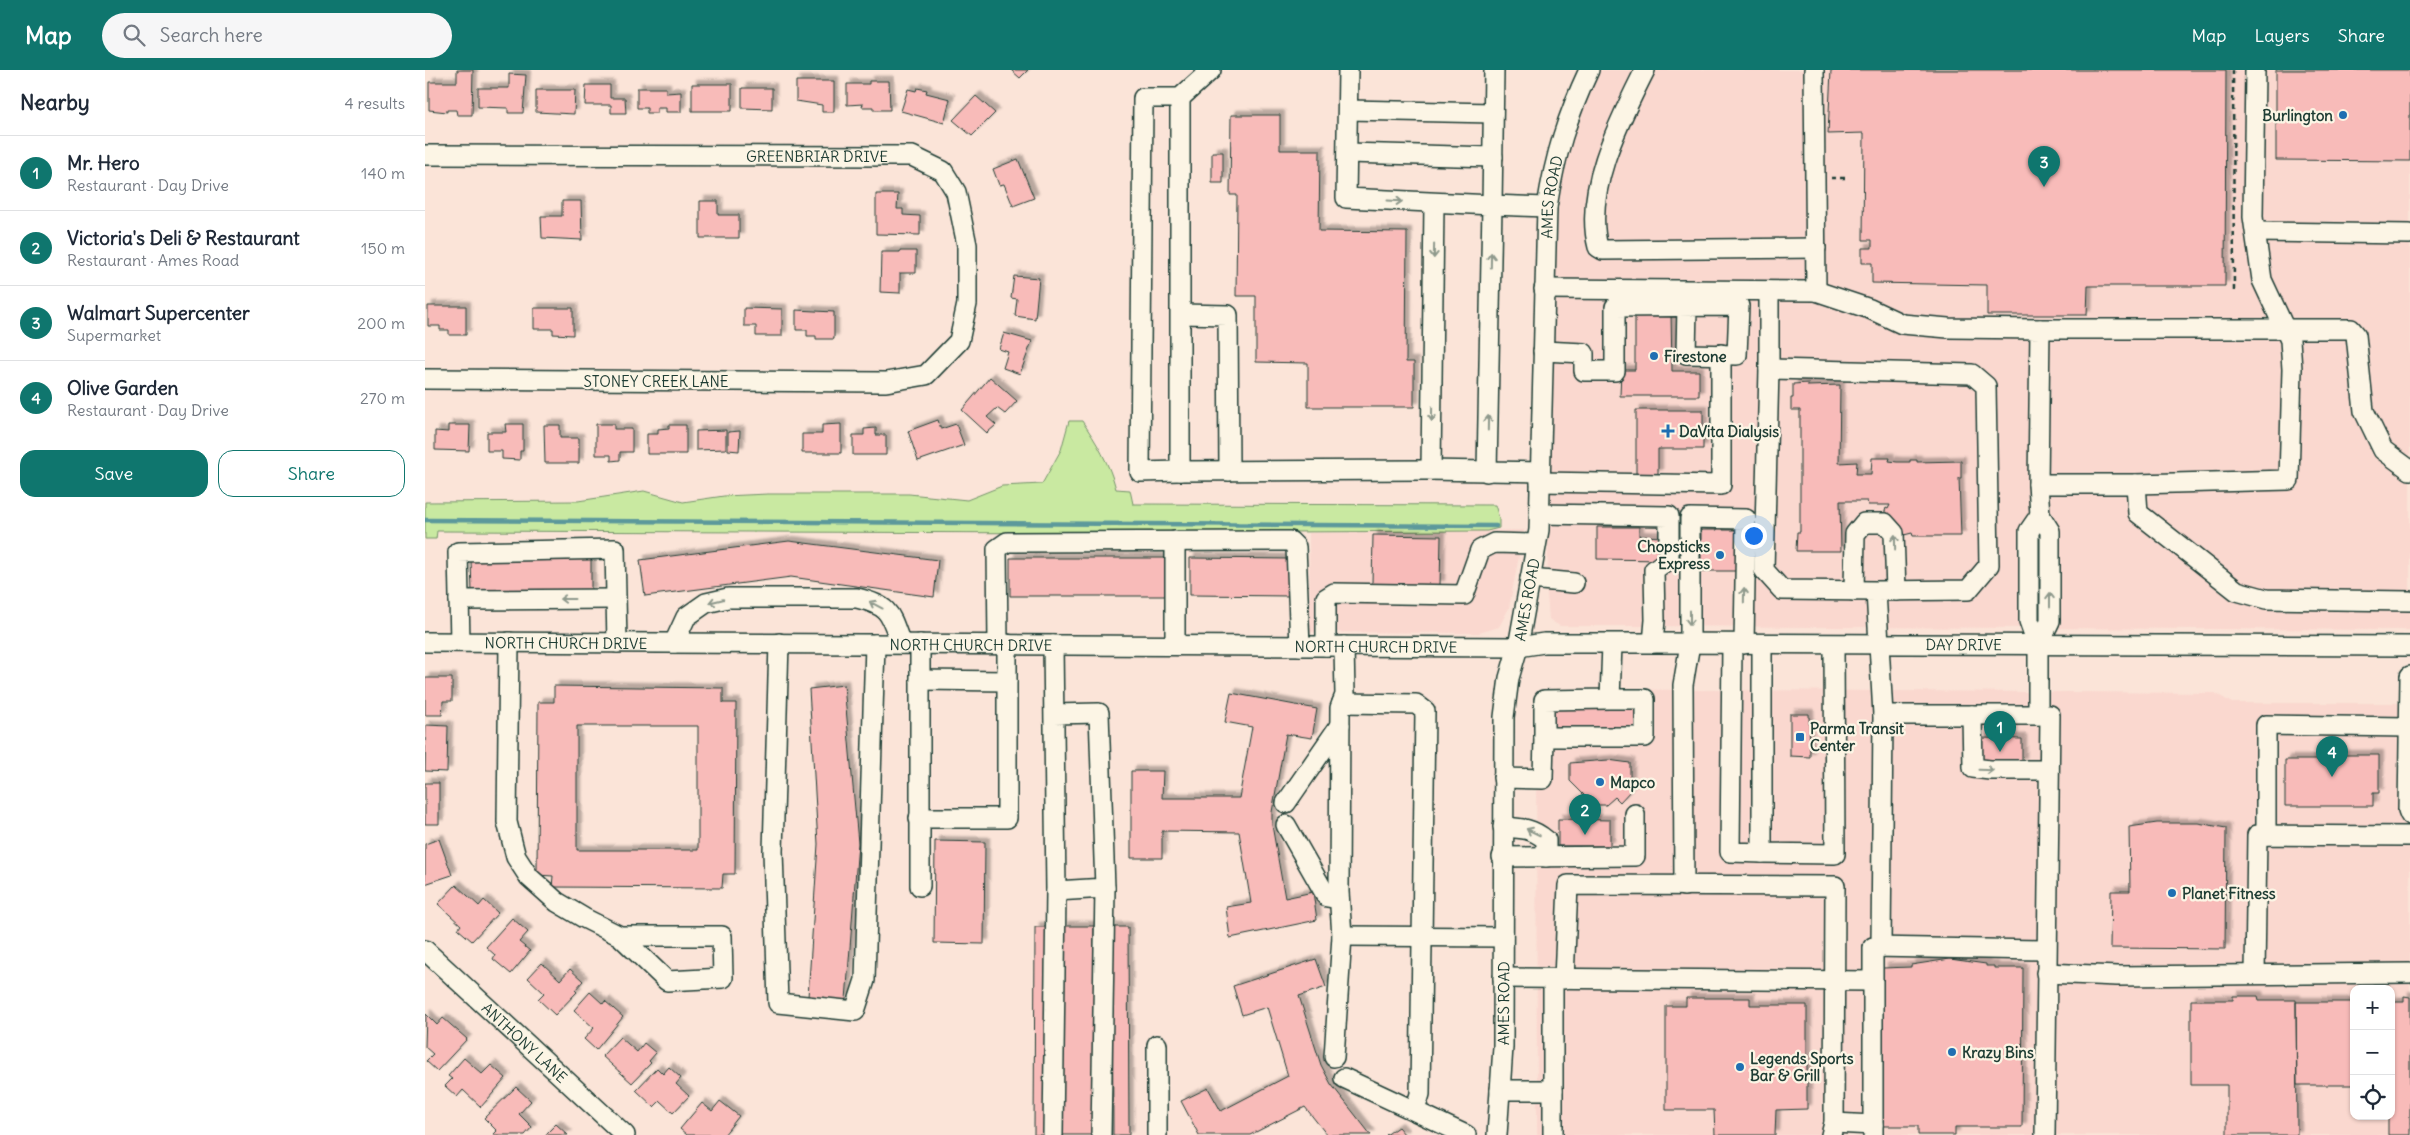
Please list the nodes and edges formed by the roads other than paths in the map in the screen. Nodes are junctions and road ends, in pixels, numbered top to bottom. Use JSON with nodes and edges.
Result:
{"nodes":[{"id":1,"x":1211,"y":70,"type":"edge"},
{"id":2,"x":1348,"y":70,"type":"edge"},
{"id":3,"x":1494,"y":70,"type":"edge"},
{"id":4,"x":1589,"y":70,"type":"edge"},
{"id":5,"x":1645,"y":70,"type":"edge"},
{"id":6,"x":1814,"y":70,"type":"edge"},
{"id":7,"x":2255,"y":70,"type":"edge"},
{"id":8,"x":1180,"y":98,"type":"junction"},
{"id":9,"x":1348,"y":110,"type":"junction"},
{"id":10,"x":1493,"y":113,"type":"junction"},
{"id":11,"x":1347,"y":153,"type":"junction"},
{"id":12,"x":425,"y":155,"type":"edge"},
{"id":13,"x":1493,"y":157,"type":"junction"},
{"id":14,"x":1434,"y":202,"type":"junction"},
{"id":15,"x":1492,"y":205,"type":"junction"},
{"id":16,"x":1547,"y":207,"type":"junction"},
{"id":17,"x":2256,"y":232,"type":"junction"},
{"id":18,"x":2410,"y":234,"type":"edge"},
{"id":19,"x":1816,"y":248,"type":"junction"},
{"id":20,"x":1544,"y":289,"type":"junction"},
{"id":21,"x":1769,"y":291,"type":"junction"},
{"id":22,"x":1816,"y":291,"type":"junction"},
{"id":23,"x":1687,"y":306,"type":"junction"},
{"id":24,"x":1181,"y":314,"type":"junction"},
{"id":25,"x":2283,"y":328,"type":"junction"},
{"id":26,"x":2040,"y":329,"type":"junction"},
{"id":27,"x":1543,"y":351,"type":"junction"},
{"id":28,"x":1721,"y":354,"type":"junction"},
{"id":29,"x":1769,"y":369,"type":"junction"},
{"id":30,"x":425,"y":380,"type":"edge"},
{"id":31,"x":886,"y":382,"type":"joint"},
{"id":32,"x":1431,"y":470,"type":"junction"},
{"id":33,"x":2410,"y":470,"type":"edge"},
{"id":34,"x":1180,"y":471,"type":"junction"},
{"id":35,"x":1229,"y":471,"type":"junction"},
{"id":36,"x":1487,"y":472,"type":"junction"},
{"id":37,"x":1540,"y":477,"type":"junction"},
{"id":38,"x":2037,"y":484,"type":"junction"},
{"id":39,"x":2136,"y":484,"type":"junction"},
{"id":40,"x":1539,"y":514,"type":"junction"},
{"id":41,"x":1175,"y":541,"type":"junction"},
{"id":42,"x":1536,"y":544,"type":"junction"},
{"id":43,"x":1530,"y":579,"type":"junction"},
{"id":44,"x":1574,"y":583,"type":"dead end"},
{"id":45,"x":1854,"y":591,"type":"junction"},
{"id":46,"x":1876,"y":591,"type":"junction"},
{"id":47,"x":1896,"y":591,"type":"junction"},
{"id":48,"x":616,"y":599,"type":"junction"},
{"id":49,"x":459,"y":600,"type":"junction"},
{"id":50,"x":2410,"y":601,"type":"edge"},
{"id":51,"x":425,"y":642,"type":"edge"},
{"id":52,"x":461,"y":642,"type":"junction"},
{"id":53,"x":509,"y":642,"type":"junction"},
{"id":54,"x":617,"y":643,"type":"junction"},
{"id":55,"x":674,"y":643,"type":"junction"},
{"id":56,"x":779,"y":643,"type":"junction"},
{"id":57,"x":1653,"y":643,"type":"junction"},
{"id":58,"x":875,"y":644,"type":"junction"},
{"id":59,"x":901,"y":644,"type":"junction"},
{"id":60,"x":920,"y":644,"type":"junction"},
{"id":61,"x":1002,"y":644,"type":"junction"},
{"id":62,"x":1612,"y":644,"type":"junction"},
{"id":63,"x":1690,"y":644,"type":"junction"},
{"id":64,"x":1746,"y":644,"type":"junction"},
{"id":65,"x":1053,"y":645,"type":"junction"},
{"id":66,"x":1175,"y":645,"type":"junction"},
{"id":67,"x":1835,"y":645,"type":"junction"},
{"id":68,"x":1300,"y":646,"type":"junction"},
{"id":69,"x":1335,"y":646,"type":"junction"},
{"id":70,"x":1878,"y":646,"type":"junction"},
{"id":71,"x":2039,"y":646,"type":"junction"},
{"id":72,"x":2410,"y":646,"type":"edge"},
{"id":73,"x":1518,"y":647,"type":"junction"},
{"id":74,"x":2410,"y":676,"type":"edge"},
{"id":75,"x":920,"y":680,"type":"junction"},
{"id":76,"x":1007,"y":681,"type":"junction"},
{"id":77,"x":1611,"y":699,"type":"junction"},
{"id":78,"x":1342,"y":703,"type":"junction"},
{"id":79,"x":1054,"y":714,"type":"junction"},
{"id":80,"x":1883,"y":715,"type":"junction"},
{"id":81,"x":1972,"y":715,"type":"junction"},
{"id":82,"x":2038,"y":715,"type":"junction"},
{"id":83,"x":1340,"y":725,"type":"junction"},
{"id":84,"x":2408,"y":727,"type":"junction"},
{"id":85,"x":1544,"y":737,"type":"junction"},
{"id":86,"x":2049,"y":770,"type":"junction"},
{"id":87,"x":1503,"y":778,"type":"junction"},
{"id":88,"x":1287,"y":803,"type":"dead end"},
{"id":89,"x":1635,"y":814,"type":"dead end"},
{"id":90,"x":2410,"y":815,"type":"edge"},
{"id":91,"x":919,"y":818,"type":"junction"},
{"id":92,"x":1286,"y":825,"type":"dead end"},
{"id":93,"x":1503,"y":828,"type":"junction"},
{"id":94,"x":2266,"y":835,"type":"junction"},
{"id":95,"x":2410,"y":836,"type":"edge"},
{"id":96,"x":1762,"y":853,"type":"junction"},
{"id":97,"x":1502,"y":857,"type":"junction"},
{"id":98,"x":1547,"y":857,"type":"junction"},
{"id":99,"x":920,"y":886,"type":"dead end"},
{"id":100,"x":1684,"y":886,"type":"junction"},
{"id":101,"x":1105,"y":888,"type":"junction"},
{"id":102,"x":1056,"y":891,"type":"junction"},
{"id":103,"x":1339,"y":899,"type":"junction"},
{"id":104,"x":620,"y":936,"type":"junction"},
{"id":105,"x":1343,"y":936,"type":"junction"},
{"id":106,"x":1423,"y":937,"type":"junction"},
{"id":107,"x":1503,"y":937,"type":"junction"},
{"id":108,"x":1881,"y":947,"type":"junction"},
{"id":109,"x":425,"y":950,"type":"edge"},
{"id":110,"x":2046,"y":950,"type":"junction"},
{"id":111,"x":2046,"y":973,"type":"junction"},
{"id":112,"x":2410,"y":973,"type":"edge"},
{"id":113,"x":2255,"y":974,"type":"junction"},
{"id":114,"x":1503,"y":978,"type":"junction"},
{"id":115,"x":1558,"y":979,"type":"junction"},
{"id":116,"x":1836,"y":980,"type":"junction"},
{"id":117,"x":1872,"y":981,"type":"junction"},
{"id":118,"x":1157,"y":1045,"type":"dead end"},
{"id":119,"x":1334,"y":1058,"type":"dead end"},
{"id":120,"x":1344,"y":1078,"type":"dead end"},
{"id":121,"x":1500,"y":1090,"type":"junction"},
{"id":122,"x":1553,"y":1090,"type":"junction"},
{"id":123,"x":1415,"y":1110,"type":"junction"},
{"id":124,"x":1832,"y":1129,"type":"edge"},
{"id":125,"x":1873,"y":1130,"type":"edge"},
{"id":126,"x":625,"y":1135,"type":"edge"},
{"id":127,"x":1053,"y":1135,"type":"edge"},
{"id":128,"x":1101,"y":1135,"type":"edge"},
{"id":129,"x":1157,"y":1135,"type":"edge"},
{"id":130,"x":1466,"y":1135,"type":"edge"},
{"id":131,"x":1497,"y":1135,"type":"edge"},
{"id":132,"x":1553,"y":1135,"type":"edge"},
{"id":133,"x":2045,"y":1135,"type":"edge"}],
"edges":[{"from":1,"to":8,"type":"street"},
{"from":2,"to":9,"type":"street"},
{"from":3,"to":10,"type":"street"},
{"from":4,"to":16,"type":"street","name":"AMES ROAD"},
{"from":5,"to":19,"type":"street"},
{"from":6,"to":19,"type":"street"},
{"from":7,"to":17,"type":"street"},
{"from":8,"to":24,"type":"street"},
{"from":8,"to":34,"type":"street"},
{"from":9,"to":10,"type":"street"},
{"from":9,"to":11,"type":"street"},
{"from":10,"to":13,"type":"street"},
{"from":11,"to":13,"type":"street"},
{"from":11,"to":14,"type":"street","one_way":true},
{"from":12,"to":31,"type":"street","name":"GREENBRIAR DRIVE"},
{"from":13,"to":15,"type":"street"},
{"from":14,"to":15,"type":"street"},
{"from":14,"to":32,"type":"street","one_way":true},
{"from":15,"to":16,"type":"street"},
{"from":36,"to":15,"type":"street","one_way":true},
{"from":16,"to":20,"type":"street","name":"AMES ROAD"},
{"from":17,"to":18,"type":"street"},
{"from":17,"to":25,"type":"street"},
{"from":19,"to":22,"type":"street"},
{"from":20,"to":21,"type":"street"},
{"from":20,"to":27,"type":"street","name":"AMES ROAD"},
{"from":21,"to":22,"type":"street"},
{"from":21,"to":29,"type":"street"},
{"from":22,"to":26,"type":"street"},
{"from":23,"to":27,"type":"street"},
{"from":23,"to":28,"type":"street"},
{"from":23,"to":28,"type":"street"},
{"from":24,"to":34,"type":"street"},
{"from":24,"to":35,"type":"street"},
{"from":25,"to":26,"type":"street"},
{"from":25,"to":33,"type":"street"},
{"from":25,"to":39,"type":"street"},
{"from":26,"to":38,"type":"street"},
{"from":27,"to":37,"type":"street","name":"AMES ROAD"},
{"from":28,"to":37,"type":"street"},
{"from":29,"to":45,"type":"street"},
{"from":29,"to":47,"type":"street"},
{"from":30,"to":31,"type":"street","name":"STONEY CREEK LANE"},
{"from":32,"to":35,"type":"street"},
{"from":32,"to":36,"type":"street"},
{"from":34,"to":35,"type":"street"},
{"from":36,"to":37,"type":"street"},
{"from":37,"to":40,"type":"street","name":"AMES ROAD"},
{"from":38,"to":39,"type":"street"},
{"from":38,"to":71,"type":"street"},
{"from":39,"to":50,"type":"street"},
{"from":40,"to":42,"type":"street","name":"AMES ROAD"},
{"from":40,"to":57,"type":"street"},
{"from":41,"to":61,"type":"street"},
{"from":41,"to":66,"type":"street"},
{"from":41,"to":68,"type":"street"},
{"from":42,"to":43,"type":"street","name":"AMES ROAD"},
{"from":42,"to":69,"type":"street"},
{"from":43,"to":44,"type":"street"},
{"from":43,"to":73,"type":"street","name":"AMES ROAD"},
{"from":45,"to":46,"type":"street"},
{"from":47,"to":45,"type":"street","one_way":true},
{"from":46,"to":47,"type":"street"},
{"from":46,"to":70,"type":"street"},
{"from":48,"to":49,"type":"street","one_way":true},
{"from":48,"to":49,"type":"street"},
{"from":48,"to":54,"type":"street"},
{"from":49,"to":52,"type":"street"},
{"from":51,"to":52,"type":"street","name":"NORTH CHURCH DRIVE"},
{"from":52,"to":53,"type":"street","name":"NORTH CHURCH DRIVE"},
{"from":53,"to":54,"type":"street","name":"NORTH CHURCH DRIVE"},
{"from":53,"to":104,"type":"street"},
{"from":54,"to":55,"type":"street","name":"NORTH CHURCH DRIVE"},
{"from":55,"to":56,"type":"street","name":"NORTH CHURCH DRIVE"},
{"from":59,"to":55,"type":"street","one_way":true},
{"from":56,"to":58,"type":"street","name":"NORTH CHURCH DRIVE"},
{"from":56,"to":58,"type":"street"},
{"from":57,"to":62,"type":"street","name":"DAY DRIVE"},
{"from":57,"to":63,"type":"street","name":"DAY DRIVE"},
{"from":58,"to":59,"type":"street","name":"NORTH CHURCH DRIVE"},
{"from":59,"to":60,"type":"street","name":"NORTH CHURCH DRIVE"},
{"from":60,"to":61,"type":"street","name":"NORTH CHURCH DRIVE"},
{"from":60,"to":75,"type":"street"},
{"from":61,"to":65,"type":"street","name":"NORTH CHURCH DRIVE"},
{"from":61,"to":76,"type":"street"},
{"from":62,"to":73,"type":"street","name":"DAY DRIVE"},
{"from":62,"to":77,"type":"street"},
{"from":63,"to":64,"type":"street","name":"DAY DRIVE"},
{"from":64,"to":63,"type":"street","one_way":true},
{"from":63,"to":100,"type":"street"},
{"from":64,"to":67,"type":"street","name":"DAY DRIVE"},
{"from":64,"to":96,"type":"street"},
{"from":64,"to":96,"type":"street"},
{"from":65,"to":66,"type":"street","name":"NORTH CHURCH DRIVE"},
{"from":65,"to":79,"type":"street"},
{"from":66,"to":68,"type":"street","name":"NORTH CHURCH DRIVE"},
{"from":67,"to":70,"type":"street","name":"DAY DRIVE"},
{"from":67,"to":96,"type":"street"},
{"from":68,"to":69,"type":"street","name":"NORTH CHURCH DRIVE"},
{"from":69,"to":73,"type":"street","name":"NORTH CHURCH DRIVE"},
{"from":69,"to":78,"type":"street"},
{"from":70,"to":71,"type":"street","name":"DAY DRIVE"},
{"from":70,"to":80,"type":"street"},
{"from":71,"to":72,"type":"street","name":"DAY DRIVE"},
{"from":71,"to":82,"type":"street"},
{"from":73,"to":87,"type":"street","name":"AMES ROAD"},
{"from":74,"to":84,"type":"street"},
{"from":75,"to":76,"type":"street"},
{"from":75,"to":91,"type":"street"},
{"from":76,"to":91,"type":"street"},
{"from":77,"to":85,"type":"street"},
{"from":77,"to":85,"type":"street"},
{"from":78,"to":83,"type":"street"},
{"from":78,"to":106,"type":"street"},
{"from":79,"to":101,"type":"street"},
{"from":79,"to":102,"type":"street"},
{"from":80,"to":81,"type":"street"},
{"from":80,"to":108,"type":"street"},
{"from":81,"to":82,"type":"street"},
{"from":81,"to":86,"type":"street","one_way":true},
{"from":82,"to":86,"type":"street"},
{"from":83,"to":88,"type":"street"},
{"from":83,"to":103,"type":"street"},
{"from":84,"to":90,"type":"street"},
{"from":84,"to":94,"type":"street"},
{"from":85,"to":87,"type":"street"},
{"from":86,"to":110,"type":"street"},
{"from":87,"to":93,"type":"street","name":"AMES ROAD"},
{"from":89,"to":98,"type":"street"},
{"from":91,"to":99,"type":"street"},
{"from":92,"to":103,"type":"street"},
{"from":93,"to":97,"type":"street","name":"AMES ROAD"},
{"from":98,"to":93,"type":"street","one_way":true},
{"from":94,"to":95,"type":"street"},
{"from":94,"to":113,"type":"street"},
{"from":97,"to":98,"type":"street"},
{"from":97,"to":107,"type":"street","name":"AMES ROAD"},
{"from":100,"to":115,"type":"street"},
{"from":100,"to":116,"type":"street"},
{"from":101,"to":102,"type":"street"},
{"from":101,"to":128,"type":"street"},
{"from":102,"to":127,"type":"street"},
{"from":103,"to":105,"type":"street"},
{"from":104,"to":104,"type":"street"},
{"from":105,"to":106,"type":"street"},
{"from":105,"to":119,"type":"street"},
{"from":106,"to":107,"type":"street"},
{"from":106,"to":123,"type":"street"},
{"from":107,"to":114,"type":"street","name":"AMES ROAD"},
{"from":108,"to":110,"type":"street"},
{"from":108,"to":117,"type":"street"},
{"from":109,"to":126,"type":"street","name":"ANTHONY LANE"},
{"from":110,"to":111,"type":"street"},
{"from":111,"to":113,"type":"street"},
{"from":111,"to":133,"type":"street"},
{"from":112,"to":113,"type":"street"},
{"from":114,"to":115,"type":"street"},
{"from":114,"to":121,"type":"street","name":"AMES ROAD"},
{"from":115,"to":116,"type":"street"},
{"from":115,"to":122,"type":"street"},
{"from":116,"to":117,"type":"street"},
{"from":116,"to":124,"type":"street"},
{"from":117,"to":125,"type":"street"},
{"from":118,"to":129,"type":"street"},
{"from":120,"to":123,"type":"street"},
{"from":121,"to":122,"type":"street"},
{"from":121,"to":131,"type":"street","name":"AMES ROAD"},
{"from":122,"to":132,"type":"street"},
{"from":123,"to":130,"type":"street"},
{"from":124,"to":125,"type":"street"}]}
